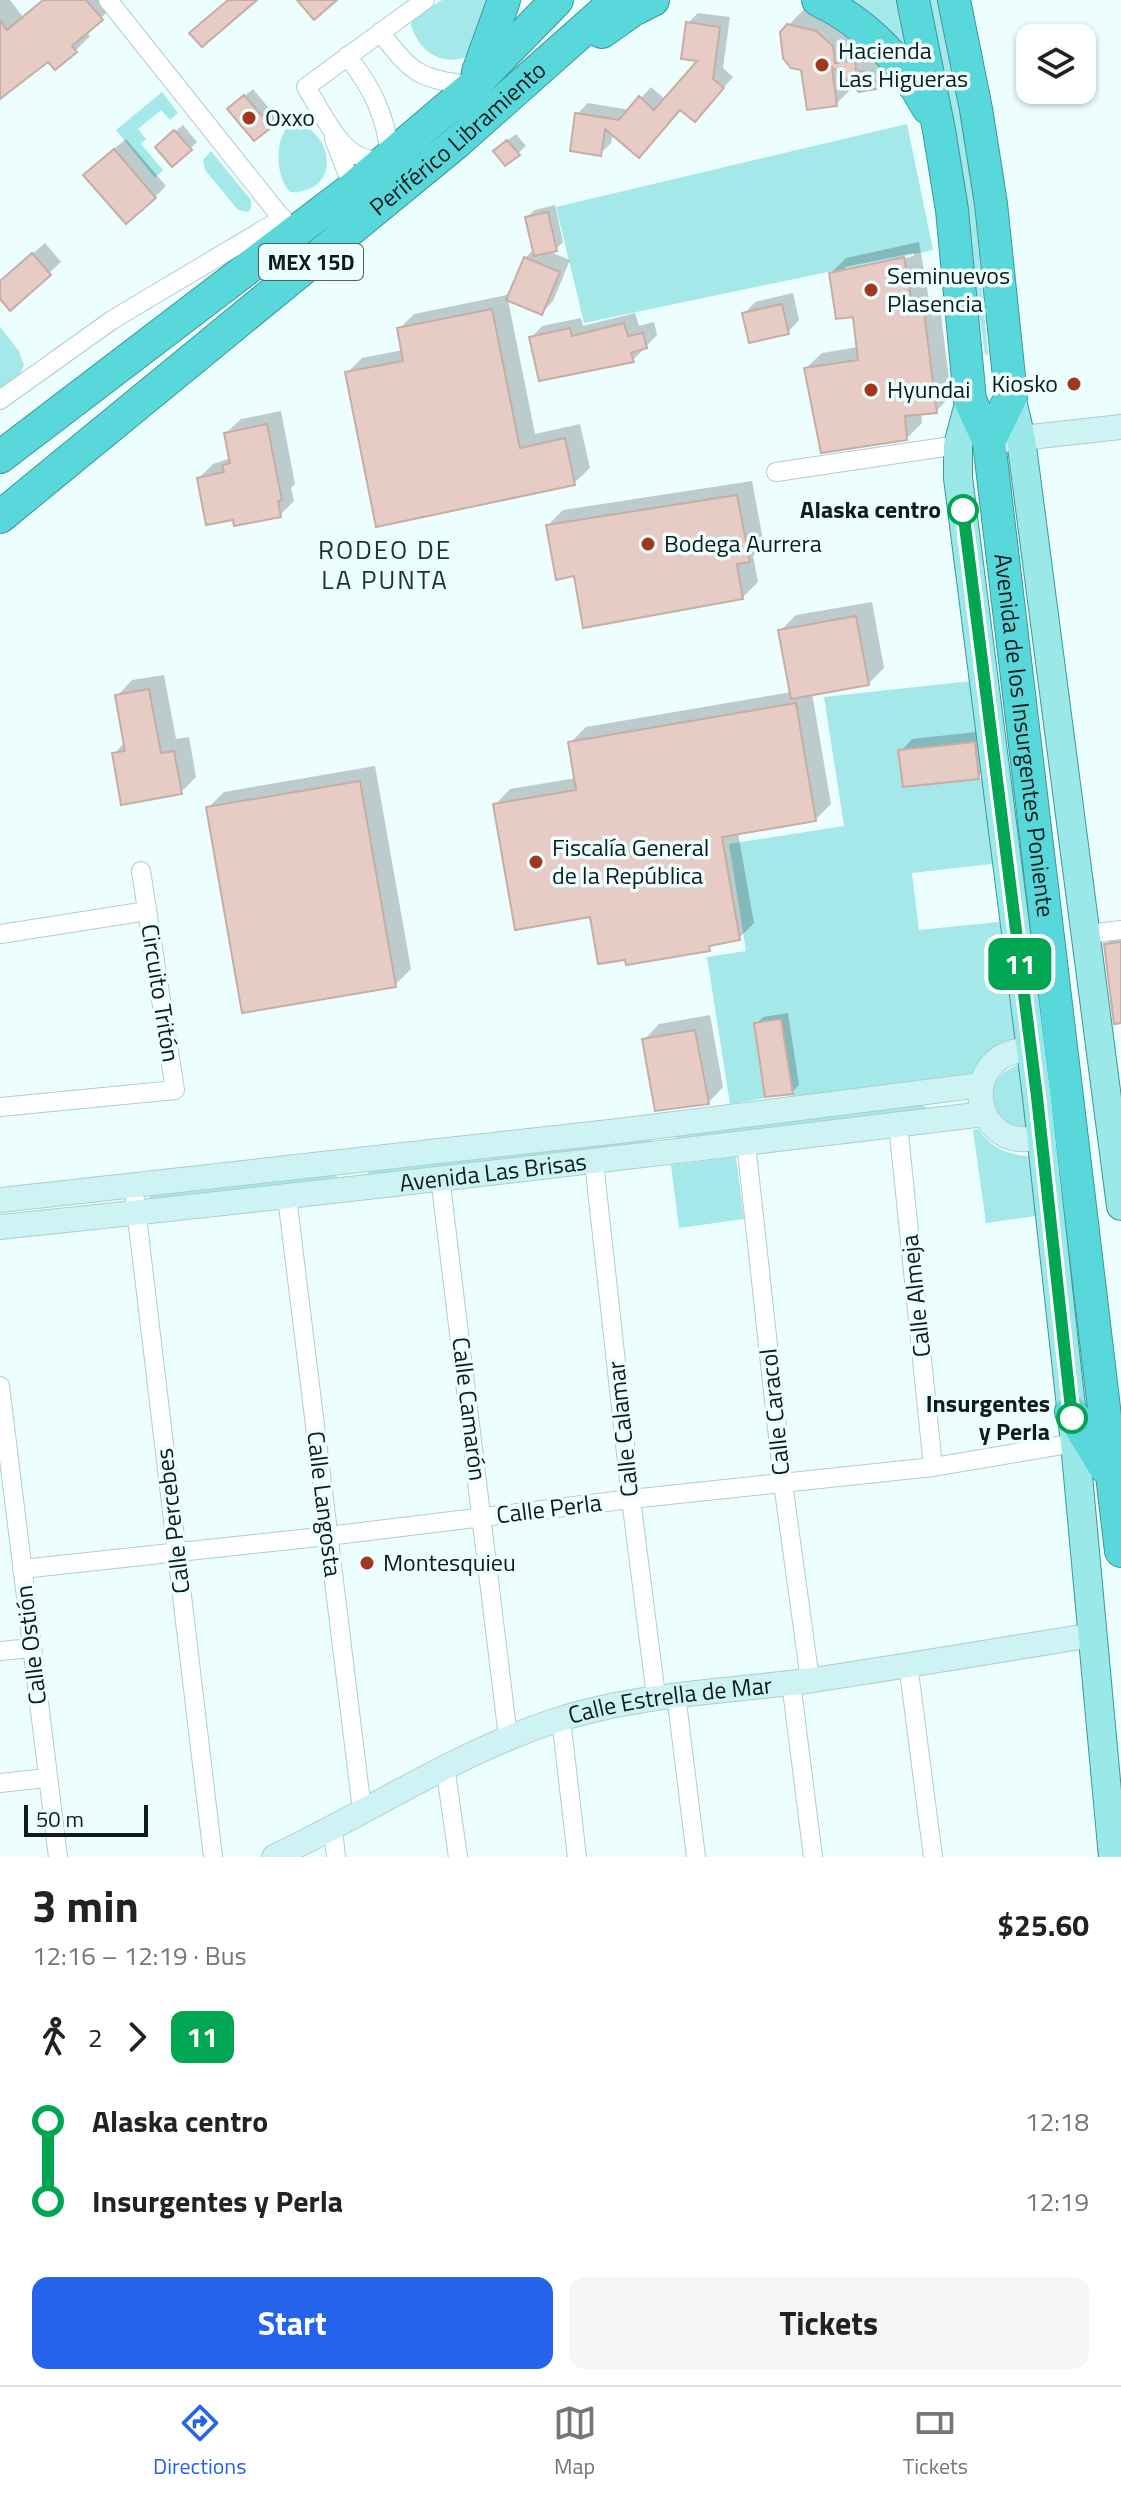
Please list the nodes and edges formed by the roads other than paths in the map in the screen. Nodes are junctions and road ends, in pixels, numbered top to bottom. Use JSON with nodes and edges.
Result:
{"nodes":[{"id":1,"x":108,"y":0,"type":"edge"},
{"id":2,"x":425,"y":0,"type":"edge"},
{"id":3,"x":504,"y":0,"type":"edge"},
{"id":4,"x":557,"y":0,"type":"edge"},
{"id":5,"x":617,"y":0,"type":"edge"},
{"id":6,"x":653,"y":0,"type":"edge"},
{"id":7,"x":818,"y":0,"type":"edge"},
{"id":8,"x":913,"y":0,"type":"edge"},
{"id":9,"x":954,"y":0,"type":"edge"},
{"id":10,"x":962,"y":0,"type":"edge"},
{"id":11,"x":380,"y":32,"type":"junction"},
{"id":12,"x":567,"y":44,"type":"junction"},
{"id":13,"x":347,"y":56,"type":"junction"},
{"id":14,"x":473,"y":86,"type":"junction"},
{"id":15,"x":976,"y":109,"type":"junction"},
{"id":16,"x":323,"y":114,"type":"junction"},
{"id":17,"x":939,"y":130,"type":"junction"},
{"id":18,"x":462,"y":137,"type":"junction"},
{"id":19,"x":390,"y":156,"type":"junction"},
{"id":20,"x":353,"y":188,"type":"junction"},
{"id":21,"x":288,"y":225,"type":"junction"},
{"id":22,"x":264,"y":256,"type":"junction"},
{"id":23,"x":0,"y":400,"type":"edge"},
{"id":24,"x":122,"y":419,"type":"junction"},
{"id":25,"x":1121,"y":427,"type":"edge"},
{"id":26,"x":989,"y":442,"type":"junction"},
{"id":27,"x":0,"y":457,"type":"edge"},
{"id":28,"x":776,"y":472,"type":"dead end"},
{"id":29,"x":0,"y":517,"type":"edge"},
{"id":30,"x":141,"y":871,"type":"dead end"},
{"id":31,"x":147,"y":911,"type":"junction"},
{"id":32,"x":1121,"y":930,"type":"edge"},
{"id":33,"x":0,"y":934,"type":"edge"},
{"id":34,"x":1087,"y":934,"type":"junction"},
{"id":35,"x":1031,"y":1048,"type":"junction"},
{"id":36,"x":981,"y":1085,"type":"junction"},
{"id":37,"x":937,"y":1091,"type":"junction"},
{"id":38,"x":1115,"y":1106,"type":"edge"},
{"id":39,"x":0,"y":1107,"type":"edge"},
{"id":40,"x":984,"y":1114,"type":"junction"},
{"id":41,"x":940,"y":1119,"type":"junction"},
{"id":42,"x":898,"y":1124,"type":"junction"},
{"id":43,"x":1042,"y":1139,"type":"junction"},
{"id":44,"x":746,"y":1143,"type":"junction"},
{"id":45,"x":356,"y":1160,"type":"junction"},
{"id":46,"x":594,"y":1162,"type":"junction"},
{"id":47,"x":440,"y":1177,"type":"junction"},
{"id":48,"x":134,"y":1185,"type":"junction"},
{"id":49,"x":359,"y":1186,"type":"junction"},
{"id":50,"x":287,"y":1197,"type":"junction"},
{"id":51,"x":0,"y":1200,"type":"edge"},
{"id":52,"x":1121,"y":1206,"type":"edge"},
{"id":53,"x":136,"y":1213,"type":"junction"},
{"id":54,"x":0,"y":1227,"type":"edge"},
{"id":55,"x":0,"y":1386,"type":"edge"},
{"id":56,"x":1073,"y":1428,"type":"junction"},
{"id":57,"x":933,"y":1467,"type":"junction"},
{"id":58,"x":1111,"y":1477,"type":"junction"},
{"id":59,"x":783,"y":1483,"type":"junction"},
{"id":60,"x":631,"y":1499,"type":"junction"},
{"id":61,"x":482,"y":1517,"type":"junction"},
{"id":62,"x":328,"y":1536,"type":"junction"},
{"id":63,"x":1121,"y":1551,"type":"edge"},
{"id":64,"x":176,"y":1553,"type":"junction"},
{"id":65,"x":22,"y":1569,"type":"junction"},
{"id":66,"x":1093,"y":1635,"type":"junction"},
{"id":67,"x":31,"y":1648,"type":"junction"},
{"id":68,"x":0,"y":1651,"type":"edge"},
{"id":69,"x":908,"y":1664,"type":"junction"},
{"id":70,"x":800,"y":1681,"type":"junction"},
{"id":71,"x":666,"y":1695,"type":"junction"},
{"id":72,"x":561,"y":1719,"type":"junction"},
{"id":73,"x":508,"y":1737,"type":"junction"},
{"id":74,"x":445,"y":1766,"type":"junction"},
{"id":75,"x":46,"y":1778,"type":"junction"},
{"id":76,"x":0,"y":1783,"type":"edge"},
{"id":77,"x":362,"y":1810,"type":"junction"},
{"id":78,"x":333,"y":1829,"type":"junction"},
{"id":79,"x":58,"y":1857,"type":"edge"},
{"id":80,"x":213,"y":1857,"type":"edge"},
{"id":81,"x":274,"y":1857,"type":"edge"},
{"id":82,"x":336,"y":1857,"type":"edge"},
{"id":83,"x":458,"y":1857,"type":"edge"},
{"id":84,"x":577,"y":1857,"type":"edge"},
{"id":85,"x":696,"y":1857,"type":"edge"},
{"id":86,"x":813,"y":1857,"type":"edge"},
{"id":87,"x":933,"y":1857,"type":"edge"},
{"id":88,"x":1113,"y":1857,"type":"edge"}],
"edges":[{"from":1,"to":21,"type":"street"},
{"from":2,"to":11,"type":"street"},
{"from":3,"to":14,"type":"highway"},
{"from":4,"to":14,"type":"highway","number":"MEX 15D"},
{"from":5,"to":12,"type":"highway","name":"Periférico Libramiento","number":"MEX 15D"},
{"from":6,"to":18,"type":"highway"},
{"from":7,"to":17,"type":"highway"},
{"from":8,"to":17,"type":"highway","name":"Avenida de los Insurgentes Poniente"},
{"from":9,"to":15,"type":"highway","name":"Avenida de los Insurgentes Poniente"},
{"from":10,"to":15,"type":"highway"},
{"from":11,"to":13,"type":"street"},
{"from":11,"to":14,"type":"street"},
{"from":12,"to":18,"type":"highway","name":"Periférico Libramiento","number":"MEX 15D"},
{"from":12,"to":19,"type":"highway"},
{"from":13,"to":16,"type":"street"},
{"from":13,"to":19,"type":"street"},
{"from":14,"to":19,"type":"highway","number":"MEX 15D"},
{"from":15,"to":26,"type":"highway","name":"Avenida de los Insurgentes Poniente"},
{"from":16,"to":19,"type":"street"},
{"from":16,"to":20,"type":"street"},
{"from":17,"to":26,"type":"highway","name":"Avenida de los Insurgentes Poniente"},
{"from":18,"to":24,"type":"highway","name":"Periférico Libramiento","number":"MEX 15D"},
{"from":19,"to":20,"type":"highway","number":"MEX 15D"},
{"from":19,"to":22,"type":"highway"},
{"from":20,"to":21,"type":"highway","number":"MEX 15D"},
{"from":21,"to":22,"type":"highway","number":"MEX 15D"},
{"from":22,"to":23,"type":"street"},
{"from":22,"to":24,"type":"highway"},
{"from":22,"to":27,"type":"highway","number":"MEX 15D"},
{"from":24,"to":29,"type":"highway","name":"Periférico Libramiento","number":"MEX 15D"},
{"from":25,"to":26,"type":"street"},
{"from":26,"to":28,"type":"street"},
{"from":26,"to":34,"type":"main road","name":"Avenida de los Insurgentes Poniente"},
{"from":26,"to":35,"type":"main road","name":"Avenida de los Insurgentes Poniente"},
{"from":26,"to":58,"type":"highway","name":"Avenida de los Insurgentes Poniente"},
{"from":30,"to":31,"type":"street","name":"Circuito Tritón"},
{"from":31,"to":33,"type":"street","name":"Circuito Tritón"},
{"from":31,"to":39,"type":"street","name":"Circuito Tritón"},
{"from":32,"to":34,"type":"street"},
{"from":34,"to":38,"type":"main road","name":"Avenida de los Insurgentes Poniente"},
{"from":35,"to":36,"type":"street"},
{"from":35,"to":43,"type":"main road","name":"Avenida de los Insurgentes Poniente"},
{"from":36,"to":37,"type":"street","name":"Avenida Las Brisas"},
{"from":36,"to":40,"type":"street"},
{"from":37,"to":41,"type":"street"},
{"from":37,"to":45,"type":"street","name":"Avenida Las Brisas"},
{"from":38,"to":52,"type":"main road","name":"Avenida de los Insurgentes Poniente"},
{"from":40,"to":41,"type":"street","name":"Avenida Las Brisas"},
{"from":40,"to":43,"type":"street"},
{"from":41,"to":42,"type":"street","name":"Avenida Las Brisas"},
{"from":42,"to":44,"type":"street","name":"Avenida Las Brisas"},
{"from":42,"to":57,"type":"street","name":"Calle Almeja"},
{"from":43,"to":56,"type":"main road","name":"Avenida de los Insurgentes Poniente"},
{"from":44,"to":46,"type":"street","name":"Avenida Las Brisas"},
{"from":44,"to":59,"type":"street","name":"Calle Caracol"},
{"from":45,"to":48,"type":"street","name":"Avenida Las Brisas"},
{"from":45,"to":49,"type":"street"},
{"from":46,"to":47,"type":"street","name":"Avenida Las Brisas"},
{"from":46,"to":60,"type":"street","name":"Calle Calamar"},
{"from":47,"to":49,"type":"street","name":"Avenida Las Brisas"},
{"from":47,"to":61,"type":"street","name":"Calle Camarón"},
{"from":48,"to":51,"type":"street","name":"Avenida Las Brisas"},
{"from":48,"to":53,"type":"street","name":"Calle Percebes"},
{"from":49,"to":50,"type":"street","name":"Avenida Las Brisas"},
{"from":50,"to":53,"type":"street","name":"Avenida Las Brisas"},
{"from":50,"to":62,"type":"street","name":"Calle Langosta"},
{"from":53,"to":54,"type":"street","name":"Avenida Las Brisas"},
{"from":53,"to":64,"type":"street","name":"Calle Percebes"},
{"from":55,"to":65,"type":"street","name":"Calle Ostión"},
{"from":56,"to":57,"type":"street","name":"Calle Perla"},
{"from":56,"to":58,"type":"highway"},
{"from":56,"to":66,"type":"main road","name":"Avenida de los Insurgentes Poniente"},
{"from":57,"to":59,"type":"street","name":"Calle Perla"},
{"from":58,"to":63,"type":"highway","name":"Avenida de los Insurgentes Poniente"},
{"from":59,"to":60,"type":"street","name":"Calle Perla"},
{"from":59,"to":70,"type":"street","name":"Calle Caracol"},
{"from":60,"to":61,"type":"street","name":"Calle Perla"},
{"from":60,"to":71,"type":"street","name":"Calle Calamar"},
{"from":61,"to":62,"type":"street","name":"Calle Perla"},
{"from":61,"to":73,"type":"street","name":"Calle Camarón"},
{"from":62,"to":64,"type":"street","name":"Calle Perla"},
{"from":62,"to":77,"type":"street","name":"Calle Langosta"},
{"from":64,"to":65,"type":"street","name":"Calle Perla"},
{"from":64,"to":80,"type":"street","name":"Calle Percebes"},
{"from":65,"to":67,"type":"street","name":"Calle Ostión"},
{"from":66,"to":69,"type":"street","name":"Calle Estrella de Mar"},
{"from":66,"to":88,"type":"main road","name":"Avenida de los Insurgentes Poniente"},
{"from":67,"to":68,"type":"street"},
{"from":67,"to":75,"type":"street","name":"Calle Ostión"},
{"from":69,"to":70,"type":"street","name":"Calle Estrella de Mar"},
{"from":69,"to":87,"type":"street"},
{"from":70,"to":71,"type":"street","name":"Calle Estrella de Mar"},
{"from":70,"to":86,"type":"street","name":"Calle Caracol"},
{"from":71,"to":72,"type":"street","name":"Calle Estrella de Mar"},
{"from":71,"to":85,"type":"street"},
{"from":72,"to":73,"type":"street","name":"Calle Estrella de Mar"},
{"from":72,"to":84,"type":"street"},
{"from":73,"to":74,"type":"street","name":"Calle Estrella de Mar"},
{"from":74,"to":77,"type":"street","name":"Calle Estrella de Mar"},
{"from":74,"to":83,"type":"street"},
{"from":75,"to":76,"type":"street"},
{"from":75,"to":79,"type":"street","name":"Calle Ostión"},
{"from":77,"to":78,"type":"street","name":"Calle Estrella de Mar"},
{"from":78,"to":81,"type":"street","name":"Calle Estrella de Mar"},
{"from":78,"to":82,"type":"street"}]}
